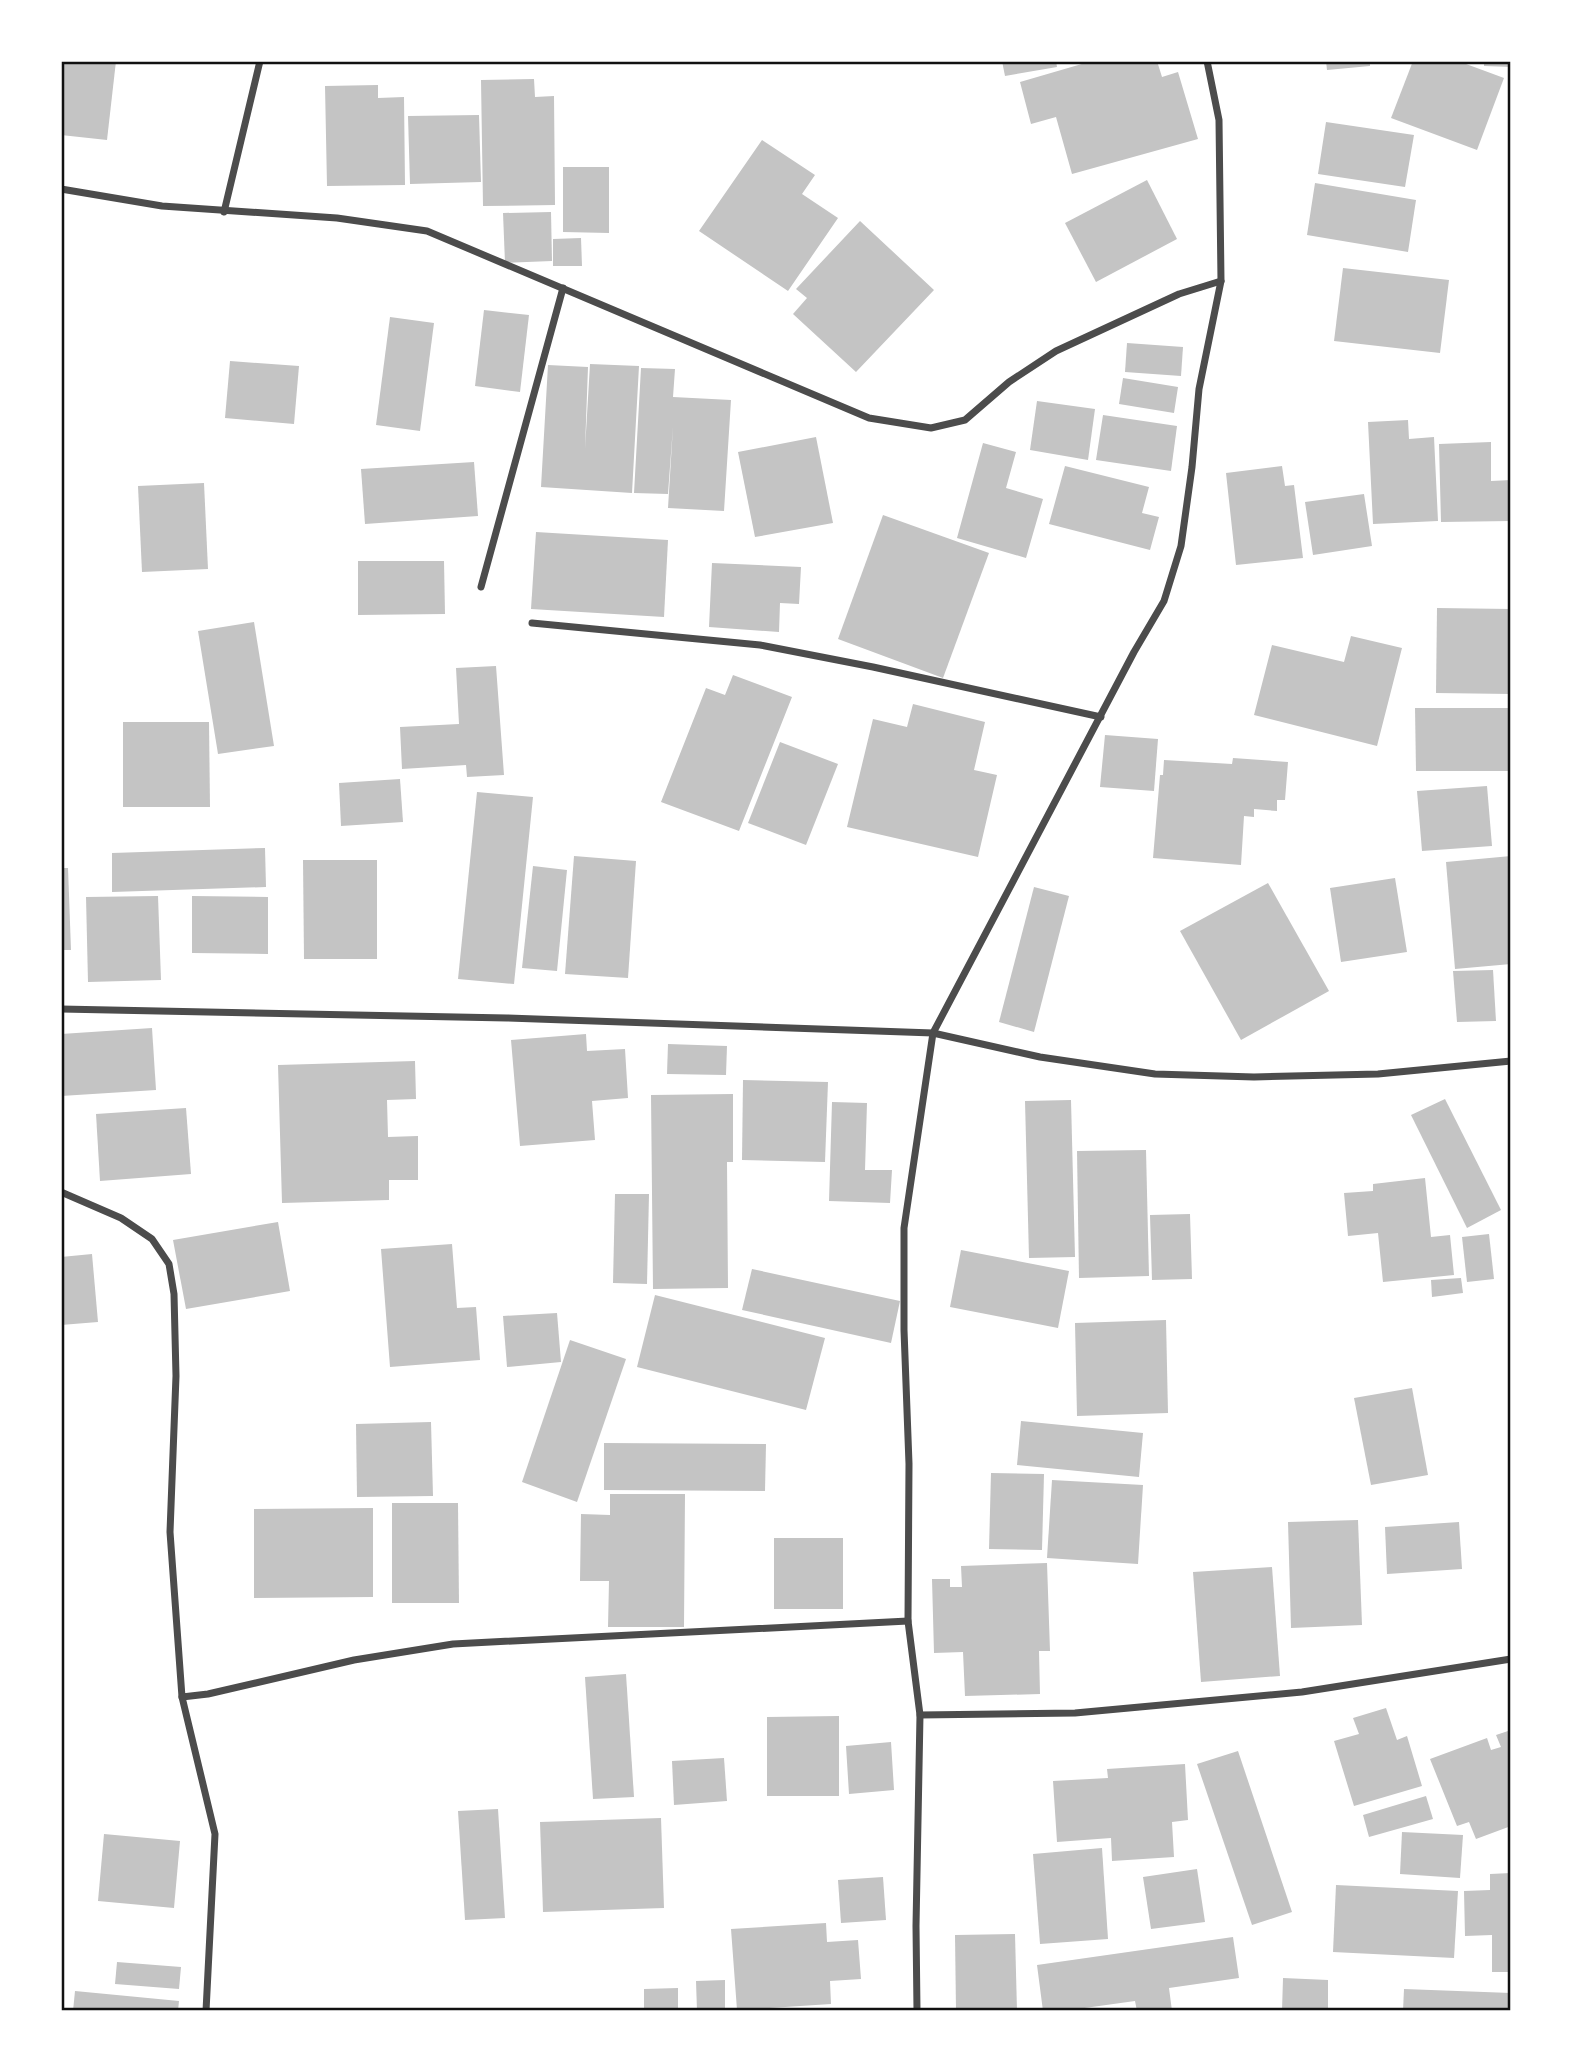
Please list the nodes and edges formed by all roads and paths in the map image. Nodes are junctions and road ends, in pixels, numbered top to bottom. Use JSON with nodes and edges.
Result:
{"nodes":[{"id":1,"x":260,"y":61,"type":"edge"},
{"id":2,"x":1207,"y":61,"type":"edge"},
{"id":3,"x":61,"y":189,"type":"edge"},
{"id":4,"x":224,"y":212,"type":"junction"},
{"id":5,"x":1221,"y":281,"type":"junction"},
{"id":6,"x":562,"y":288,"type":"junction"},
{"id":7,"x":481,"y":587,"type":"dead end"},
{"id":8,"x":532,"y":623,"type":"dead end"},
{"id":9,"x":1101,"y":718,"type":"junction"},
{"id":10,"x":61,"y":1009,"type":"edge"},
{"id":11,"x":933,"y":1033,"type":"junction"},
{"id":12,"x":1511,"y":1061,"type":"edge"},
{"id":13,"x":61,"y":1192,"type":"edge"},
{"id":14,"x":908,"y":1621,"type":"junction"},
{"id":15,"x":1511,"y":1659,"type":"edge"},
{"id":16,"x":182,"y":1698,"type":"junction"},
{"id":17,"x":920,"y":1716,"type":"junction"},
{"id":18,"x":206,"y":2011,"type":"edge"},
{"id":19,"x":917,"y":2011,"type":"edge"}],
"edges":[{"from":1,"to":4,"type":"street"},
{"from":2,"to":5,"type":"street"},
{"from":3,"to":4,"type":"street"},
{"from":4,"to":6,"type":"street"},
{"from":5,"to":6,"type":"street"},
{"from":5,"to":9,"type":"street"},
{"from":6,"to":7,"type":"street"},
{"from":8,"to":9,"type":"street"},
{"from":9,"to":11,"type":"street"},
{"from":10,"to":11,"type":"street"},
{"from":11,"to":12,"type":"street"},
{"from":11,"to":14,"type":"street"},
{"from":13,"to":16,"type":"street"},
{"from":14,"to":16,"type":"street"},
{"from":14,"to":17,"type":"street"},
{"from":15,"to":17,"type":"street"},
{"from":16,"to":18,"type":"street"},
{"from":17,"to":19,"type":"street"}]}
